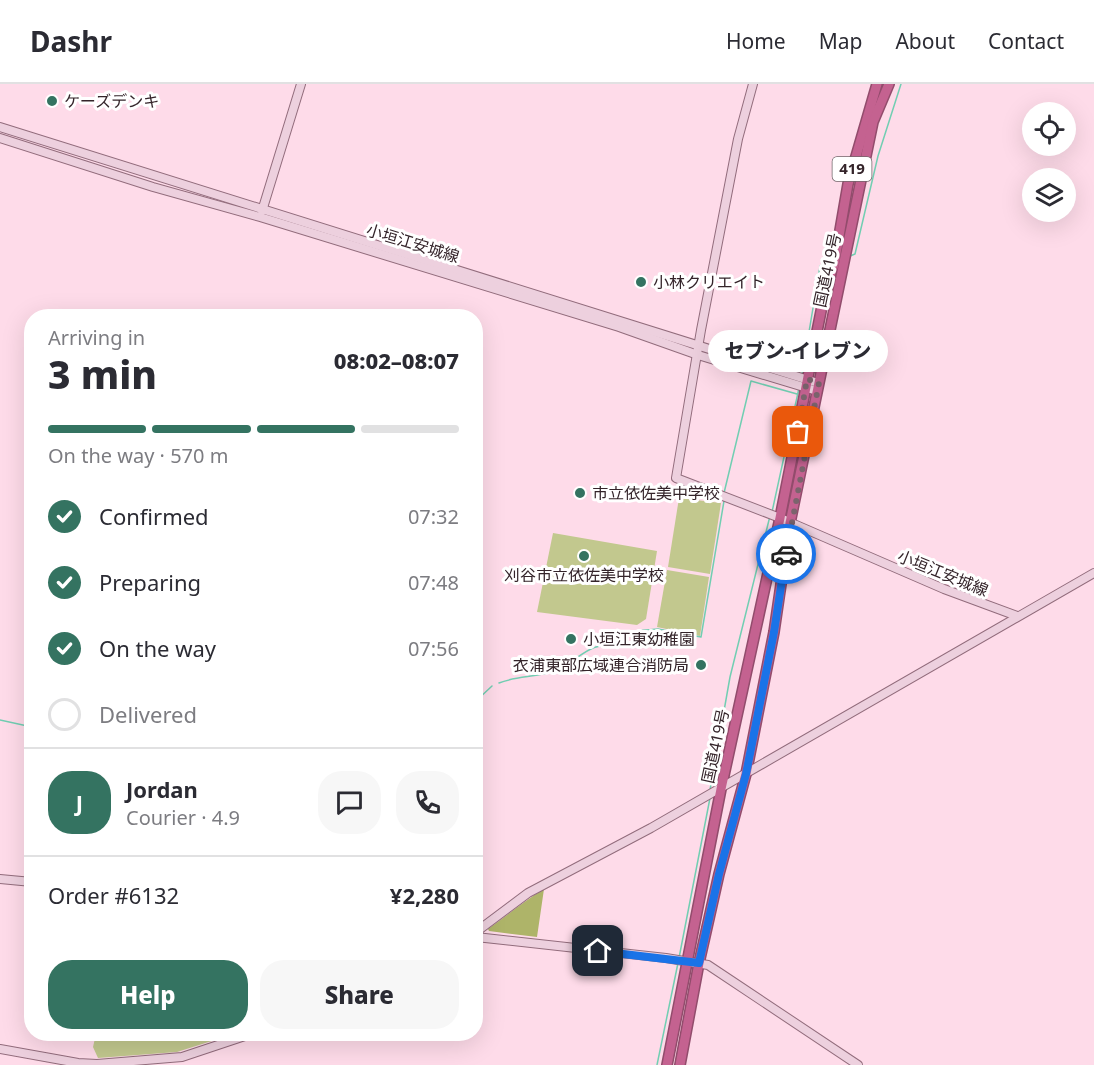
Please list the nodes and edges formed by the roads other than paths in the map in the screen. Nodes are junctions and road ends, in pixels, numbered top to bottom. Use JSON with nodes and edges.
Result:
{"nodes":[{"id":1,"x":302,"y":84,"type":"edge"},
{"id":2,"x":753,"y":84,"type":"edge"},
{"id":3,"x":877,"y":84,"type":"edge"},
{"id":4,"x":889,"y":84,"type":"edge"},
{"id":5,"x":0,"y":127,"type":"edge"},
{"id":6,"x":0,"y":138,"type":"edge"},
{"id":7,"x":262,"y":211,"type":"junction"},
{"id":8,"x":840,"y":259,"type":"junction"},
{"id":9,"x":699,"y":345,"type":"junction"},
{"id":10,"x":698,"y":355,"type":"junction"},
{"id":11,"x":807,"y":384,"type":"junction"},
{"id":12,"x":818,"y":387,"type":"junction"},
{"id":13,"x":780,"y":518,"type":"junction"},
{"id":14,"x":790,"y":524,"type":"junction"},
{"id":15,"x":1094,"y":573,"type":"edge"},
{"id":16,"x":1017,"y":616,"type":"junction"},
{"id":17,"x":746,"y":774,"type":"junction"},
{"id":18,"x":721,"y":789,"type":"junction"},
{"id":19,"x":0,"y":879,"type":"edge"},
{"id":20,"x":24,"y":881,"type":"edge"},
{"id":21,"x":483,"y":927,"type":"edge"},
{"id":22,"x":483,"y":938,"type":"edge"},
{"id":23,"x":687,"y":961,"type":"junction"},
{"id":24,"x":699,"y":963,"type":"junction"},
{"id":25,"x":230,"y":1041,"type":"edge"},
{"id":26,"x":0,"y":1049,"type":"edge"},
{"id":27,"x":667,"y":1065,"type":"edge"},
{"id":28,"x":680,"y":1065,"type":"edge"},
{"id":29,"x":858,"y":1065,"type":"edge"}],
"edges":[{"from":1,"to":7,"type":"main road"},
{"from":2,"to":9,"type":"main road"},
{"from":3,"to":8,"type":"highway","name":"国道419号","number":"419"},
{"from":4,"to":8,"type":"highway","name":"国道419号","number":"419"},
{"from":5,"to":7,"type":"main road","name":"小垣江安城線"},
{"from":6,"to":10,"type":"main road","name":"小垣江安城線"},
{"from":7,"to":9,"type":"main road","name":"小垣江安城線"},
{"from":8,"to":11,"type":"highway","name":"国道419号","number":"419"},
{"from":8,"to":12,"type":"highway","name":"国道419号","number":"419"},
{"from":9,"to":10,"type":"main road"},
{"from":9,"to":11,"type":"main road","name":"小垣江安城線"},
{"from":10,"to":11,"type":"main road","name":"小垣江安城線"},
{"from":10,"to":13,"type":"main road","name":"小垣江安城線"},
{"from":11,"to":12,"type":"main road","name":"小垣江安城線"},
{"from":11,"to":13,"type":"highway","name":"国道419号","number":"419"},
{"from":12,"to":14,"type":"highway","name":"国道419号","number":"419"},
{"from":13,"to":14,"type":"main road","name":"小垣江安城線"},
{"from":13,"to":18,"type":"highway","name":"国道419号","number":"419"},
{"from":14,"to":16,"type":"main road","name":"小垣江安城線"},
{"from":14,"to":17,"type":"highway","name":"国道419号","number":"419"},
{"from":15,"to":16,"type":"main road"},
{"from":16,"to":17,"type":"main road"},
{"from":17,"to":18,"type":"main road"},
{"from":17,"to":24,"type":"highway","name":"国道419号","number":"419"},
{"from":18,"to":21,"type":"main road"},
{"from":18,"to":23,"type":"highway","name":"国道419号","number":"419"},
{"from":19,"to":20,"type":"main road"},
{"from":22,"to":23,"type":"main road"},
{"from":23,"to":24,"type":"main road"},
{"from":23,"to":27,"type":"highway","name":"国道419号","number":"419"},
{"from":24,"to":28,"type":"highway","name":"国道419号","number":"419"},
{"from":24,"to":29,"type":"main road"},
{"from":25,"to":26,"type":"main road"}]}
